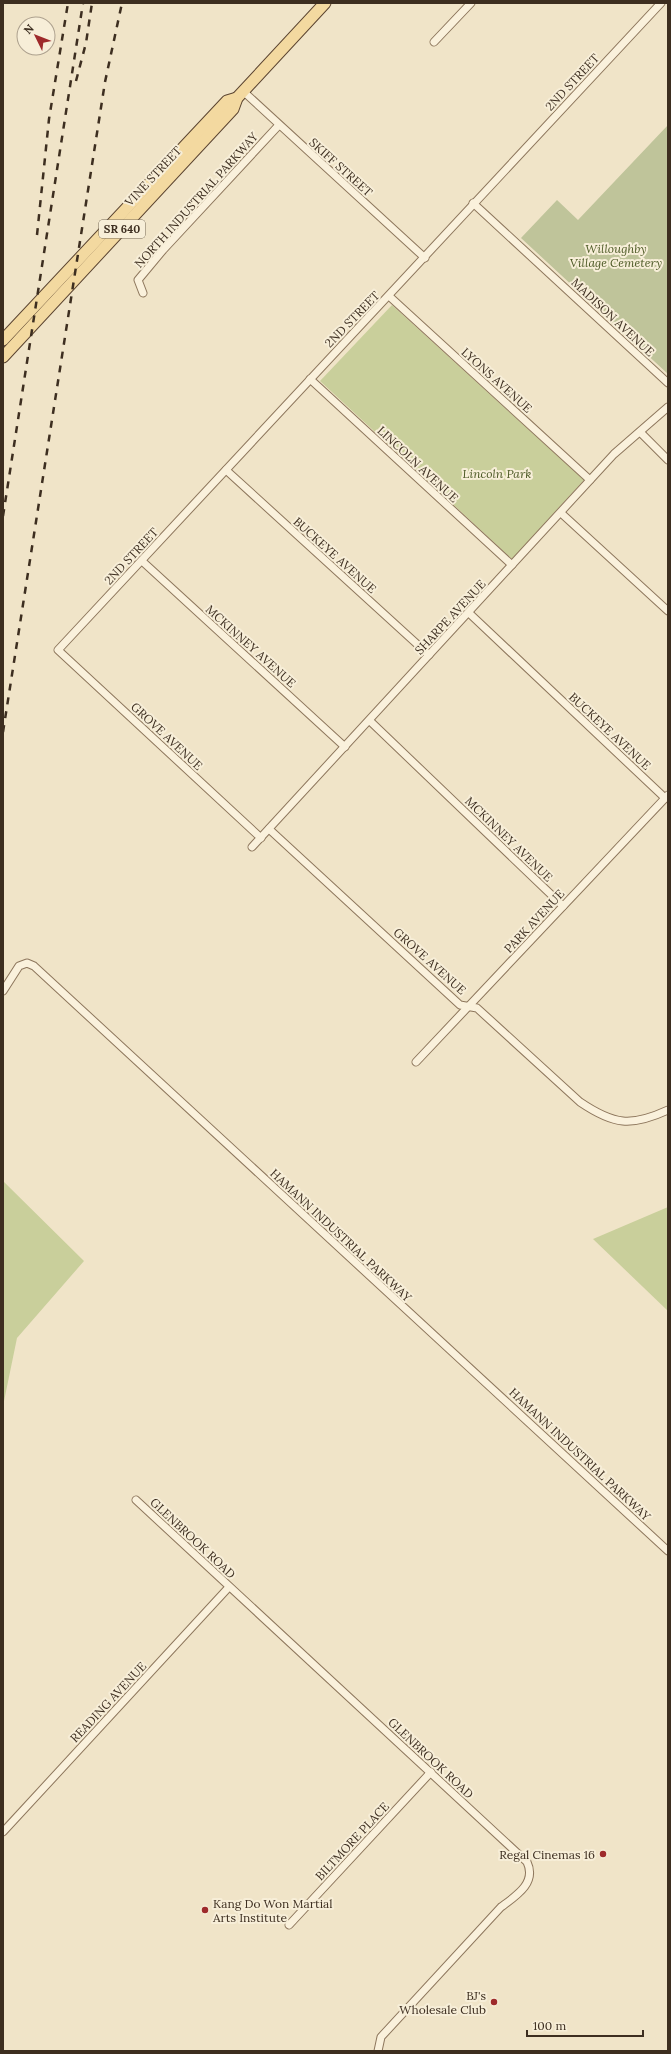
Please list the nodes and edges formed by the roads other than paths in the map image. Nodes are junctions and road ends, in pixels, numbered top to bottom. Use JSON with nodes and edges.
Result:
{"nodes":[{"id":1,"x":325,"y":3,"type":"edge"},
{"id":2,"x":471,"y":3,"type":"edge"},
{"id":3,"x":660,"y":3,"type":"edge"},
{"id":4,"x":434,"y":42,"type":"dead end"},
{"id":5,"x":240,"y":95,"type":"junction"},
{"id":6,"x":279,"y":125,"type":"junction"},
{"id":7,"x":473,"y":203,"type":"junction"},
{"id":8,"x":425,"y":258,"type":"junction"},
{"id":9,"x":143,"y":293,"type":"dead end"},
{"id":10,"x":389,"y":296,"type":"junction"},
{"id":11,"x":3,"y":340,"type":"edge"},
{"id":12,"x":3,"y":357,"type":"edge"},
{"id":13,"x":310,"y":379,"type":"junction"},
{"id":14,"x":668,"y":383,"type":"edge"},
{"id":15,"x":668,"y":407,"type":"edge"},
{"id":16,"x":640,"y":432,"type":"junction"},
{"id":17,"x":668,"y":460,"type":"edge"},
{"id":18,"x":226,"y":470,"type":"junction"},
{"id":19,"x":590,"y":480,"type":"junction"},
{"id":20,"x":561,"y":513,"type":"junction"},
{"id":21,"x":142,"y":561,"type":"junction"},
{"id":22,"x":512,"y":565,"type":"junction"},
{"id":23,"x":668,"y":611,"type":"edge"},
{"id":24,"x":469,"y":613,"type":"junction"},
{"id":25,"x":58,"y":650,"type":"joint"},
{"id":26,"x":429,"y":655,"type":"junction"},
{"id":27,"x":370,"y":721,"type":"junction"},
{"id":28,"x":345,"y":747,"type":"junction"},
{"id":29,"x":667,"y":797,"type":"edge"},
{"id":30,"x":269,"y":829,"type":"junction"},
{"id":31,"x":261,"y":838,"type":"junction"},
{"id":32,"x":252,"y":847,"type":"dead end"},
{"id":33,"x":563,"y":906,"type":"junction"},
{"id":34,"x":3,"y":991,"type":"edge"},
{"id":35,"x":468,"y":1007,"type":"junction"},
{"id":36,"x":416,"y":1062,"type":"dead end"},
{"id":37,"x":668,"y":1110,"type":"edge"},
{"id":38,"x":136,"y":1500,"type":"dead end"},
{"id":39,"x":668,"y":1551,"type":"edge"},
{"id":40,"x":229,"y":1587,"type":"junction"},
{"id":41,"x":431,"y":1772,"type":"junction"},
{"id":42,"x":3,"y":1832,"type":"edge"},
{"id":43,"x":289,"y":1925,"type":"dead end"},
{"id":44,"x":378,"y":2051,"type":"edge"}],
"edges":[{"from":1,"to":5,"type":"main road","name":"VINE STREET","number":"SR 640"},
{"from":2,"to":4,"type":"street"},
{"from":3,"to":7,"type":"street","name":"2ND STREET"},
{"from":5,"to":6,"type":"street","name":"SKIFF STREET"},
{"from":5,"to":11,"type":"main road","name":"VINE STREET","number":"SR 640"},
{"from":5,"to":12,"type":"main road","name":"VINE STREET","number":"SR 640"},
{"from":6,"to":8,"type":"street","name":"SKIFF STREET"},
{"from":6,"to":9,"type":"street","name":"NORTH INDUSTRIAL PARKWAY"},
{"from":7,"to":8,"type":"street","name":"2ND STREET"},
{"from":7,"to":14,"type":"street","name":"MADISON AVENUE"},
{"from":8,"to":10,"type":"street","name":"2ND STREET"},
{"from":10,"to":13,"type":"street","name":"2ND STREET"},
{"from":10,"to":19,"type":"street","name":"LYONS AVENUE"},
{"from":13,"to":18,"type":"street","name":"2ND STREET"},
{"from":13,"to":22,"type":"street","name":"LINCOLN AVENUE"},
{"from":15,"to":16,"type":"street","name":"SHARPE AVENUE"},
{"from":16,"to":17,"type":"street"},
{"from":16,"to":19,"type":"street","name":"SHARPE AVENUE"},
{"from":18,"to":21,"type":"street","name":"2ND STREET"},
{"from":18,"to":26,"type":"street","name":"BUCKEYE AVENUE"},
{"from":19,"to":20,"type":"street","name":"SHARPE AVENUE"},
{"from":20,"to":22,"type":"street","name":"SHARPE AVENUE"},
{"from":20,"to":23,"type":"street"},
{"from":21,"to":25,"type":"street","name":"2ND STREET"},
{"from":21,"to":28,"type":"street","name":"MCKINNEY AVENUE"},
{"from":22,"to":24,"type":"street","name":"SHARPE AVENUE"},
{"from":24,"to":26,"type":"street","name":"SHARPE AVENUE"},
{"from":24,"to":29,"type":"street","name":"BUCKEYE AVENUE"},
{"from":25,"to":31,"type":"street","name":"GROVE AVENUE"},
{"from":26,"to":27,"type":"street","name":"SHARPE AVENUE"},
{"from":27,"to":28,"type":"street","name":"SHARPE AVENUE"},
{"from":27,"to":33,"type":"street","name":"MCKINNEY AVENUE"},
{"from":28,"to":30,"type":"street","name":"SHARPE AVENUE"},
{"from":29,"to":33,"type":"street","name":"PARK AVENUE"},
{"from":30,"to":31,"type":"street","name":"SHARPE AVENUE"},
{"from":30,"to":35,"type":"street","name":"GROVE AVENUE"},
{"from":31,"to":32,"type":"street","name":"SHARPE AVENUE"},
{"from":33,"to":35,"type":"street","name":"PARK AVENUE"},
{"from":34,"to":39,"type":"street","name":"HAMANN INDUSTRIAL PARKWAY"},
{"from":35,"to":36,"type":"street","name":"PARK AVENUE"},
{"from":35,"to":37,"type":"street","name":"GROVE AVENUE"},
{"from":38,"to":40,"type":"street","name":"GLENBROOK ROAD"},
{"from":40,"to":41,"type":"street","name":"GLENBROOK ROAD"},
{"from":40,"to":42,"type":"street","name":"READING AVENUE"},
{"from":41,"to":43,"type":"street","name":"BILTMORE PLACE"},
{"from":41,"to":44,"type":"street","name":"GLENBROOK ROAD"}]}
